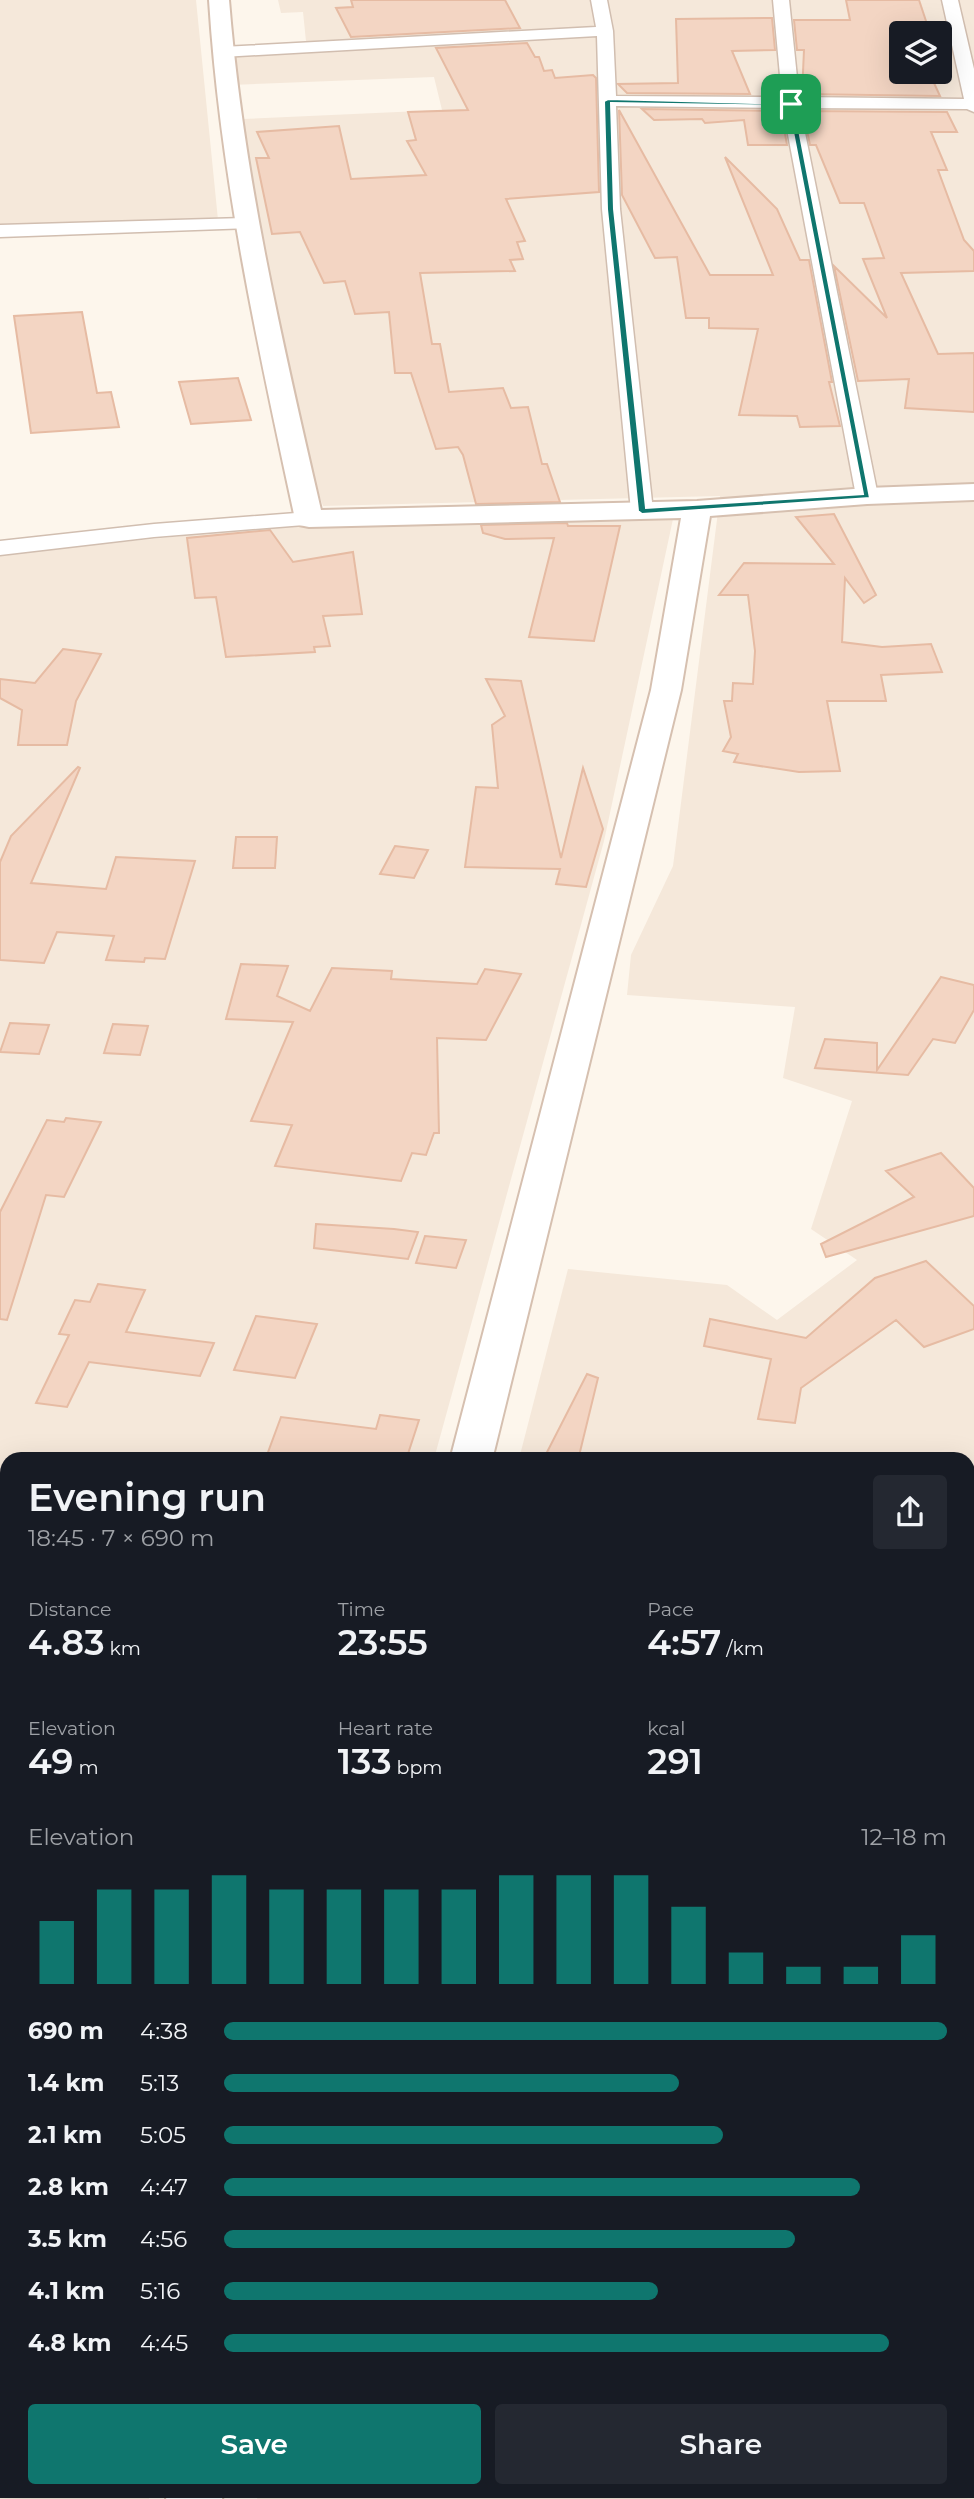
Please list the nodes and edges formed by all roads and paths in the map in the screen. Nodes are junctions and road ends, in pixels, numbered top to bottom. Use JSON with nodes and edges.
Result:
{"nodes":[{"id":1,"x":219,"y":0,"type":"edge"},
{"id":2,"x":599,"y":0,"type":"edge"},
{"id":3,"x":781,"y":0,"type":"edge"},
{"id":4,"x":950,"y":0,"type":"edge"},
{"id":5,"x":605,"y":31,"type":"junction"},
{"id":6,"x":222,"y":52,"type":"junction"},
{"id":7,"x":608,"y":101,"type":"junction"},
{"id":8,"x":791,"y":104,"type":"junction"},
{"id":9,"x":974,"y":105,"type":"edge"},
{"id":10,"x":244,"y":224,"type":"junction"},
{"id":11,"x":0,"y":231,"type":"edge"},
{"id":12,"x":974,"y":492,"type":"edge"},
{"id":13,"x":867,"y":496,"type":"junction"},
{"id":14,"x":697,"y":509,"type":"junction"},
{"id":15,"x":642,"y":511,"type":"junction"},
{"id":16,"x":309,"y":519,"type":"junction"},
{"id":17,"x":0,"y":548,"type":"edge"},
{"id":18,"x":473,"y":1452,"type":"edge"}],
"edges":[{"from":1,"to":6,"type":"street"},
{"from":2,"to":5,"type":"street"},
{"from":3,"to":8,"type":"street"},
{"from":4,"to":9,"type":"street"},
{"from":5,"to":6,"type":"street"},
{"from":5,"to":7,"type":"street"},
{"from":6,"to":10,"type":"street"},
{"from":7,"to":8,"type":"street"},
{"from":7,"to":15,"type":"street"},
{"from":8,"to":9,"type":"street"},
{"from":8,"to":13,"type":"street"},
{"from":10,"to":11,"type":"street"},
{"from":10,"to":16,"type":"street"},
{"from":12,"to":13,"type":"street"},
{"from":13,"to":14,"type":"street"},
{"from":14,"to":15,"type":"street"},
{"from":14,"to":18,"type":"street"},
{"from":15,"to":16,"type":"street"},
{"from":16,"to":17,"type":"street"}]}
